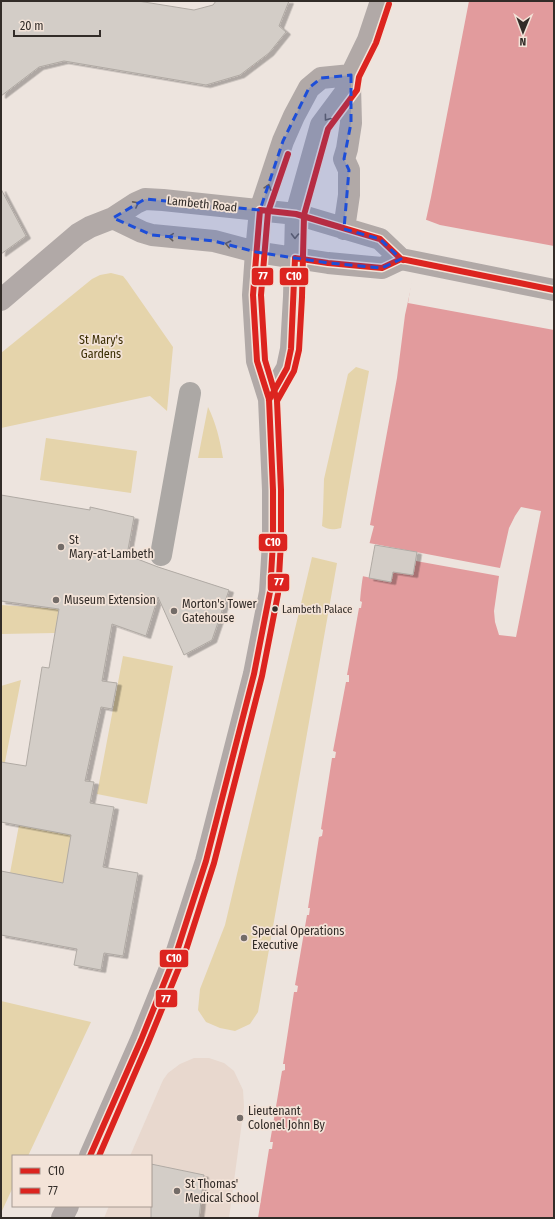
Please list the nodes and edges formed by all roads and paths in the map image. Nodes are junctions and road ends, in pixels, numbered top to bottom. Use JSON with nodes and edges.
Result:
{"nodes":[{"id":1,"x":382,"y":1,"type":"edge"},
{"id":2,"x":350,"y":81,"type":"junction"},
{"id":3,"x":260,"y":210,"type":"junction"},
{"id":4,"x":296,"y":214,"type":"junction"},
{"id":5,"x":113,"y":218,"type":"junction"},
{"id":6,"x":344,"y":229,"type":"junction"},
{"id":7,"x":256,"y":252,"type":"junction"},
{"id":8,"x":295,"y":258,"type":"junction"},
{"id":9,"x":408,"y":261,"type":"junction"},
{"id":10,"x":554,"y":290,"type":"edge"},
{"id":11,"x":1,"y":300,"type":"edge"},
{"id":12,"x":190,"y":393,"type":"dead end"},
{"id":13,"x":269,"y":399,"type":"junction"},
{"id":14,"x":161,"y":555,"type":"dead end"},
{"id":15,"x":90,"y":1155,"type":"edge"},
{"id":16,"x":68,"y":1207,"type":"edge"},
{"id":17,"x":62,"y":1218,"type":"edge"}],
"edges":[{"from":1,"to":2,"type":"main road"},
{"from":3,"to":2,"type":"main road","one_way":true},
{"from":2,"to":4,"type":"main road","one_way":true},
{"from":2,"to":6,"type":"main road"},
{"from":3,"to":4,"type":"main road","name":"Lambeth Road"},
{"from":5,"to":3,"type":"main road","name":"Lambeth Road","one_way":true},
{"from":3,"to":7,"type":"main road"},
{"from":4,"to":6,"type":"main road","name":"Lambeth Road"},
{"from":4,"to":8,"type":"main road","one_way":true},
{"from":7,"to":5,"type":"main road","one_way":true},
{"from":5,"to":11,"type":"main road","name":"Lambeth Road"},
{"from":6,"to":9,"type":"main road","name":"Lambeth Road"},
{"from":7,"to":8,"type":"main road"},
{"from":7,"to":13,"type":"main road"},
{"from":8,"to":9,"type":"main road"},
{"from":8,"to":13,"type":"main road"},
{"from":9,"to":10,"type":"main road"},
{"from":12,"to":14,"type":"street"},
{"from":13,"to":15,"type":"main road"},
{"from":16,"to":17,"type":"main road"}]}
